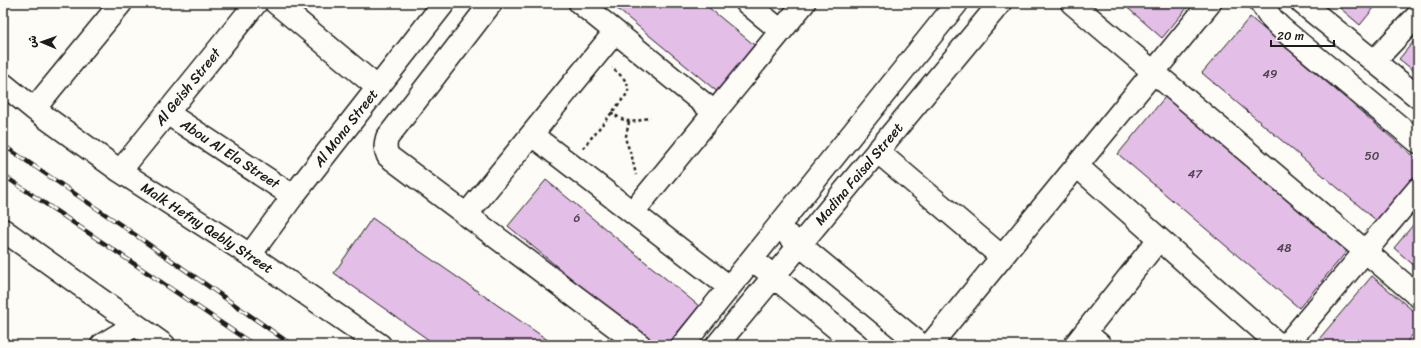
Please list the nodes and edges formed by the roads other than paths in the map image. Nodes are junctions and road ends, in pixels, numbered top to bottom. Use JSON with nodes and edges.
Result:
{"nodes":[{"id":1,"x":121,"y":3,"type":"edge"},
{"id":2,"x":256,"y":3,"type":"edge"},
{"id":3,"x":276,"y":3,"type":"edge"},
{"id":4,"x":443,"y":3,"type":"edge"},
{"id":5,"x":491,"y":3,"type":"edge"},
{"id":6,"x":580,"y":3,"type":"edge"},
{"id":7,"x":747,"y":3,"type":"edge"},
{"id":8,"x":804,"y":3,"type":"edge"},
{"id":9,"x":957,"y":3,"type":"edge"},
{"id":10,"x":1000,"y":3,"type":"edge"},
{"id":11,"x":1072,"y":3,"type":"edge"},
{"id":12,"x":1210,"y":3,"type":"edge"},
{"id":13,"x":1261,"y":3,"type":"edge"},
{"id":14,"x":1302,"y":3,"type":"edge"},
{"id":15,"x":1418,"y":15,"type":"edge"},
{"id":16,"x":781,"y":31,"type":"junction"},
{"id":17,"x":615,"y":32,"type":"junction"},
{"id":18,"x":1374,"y":61,"type":"junction"},
{"id":19,"x":1153,"y":72,"type":"junction"},
{"id":20,"x":3,"y":84,"type":"edge"},
{"id":21,"x":377,"y":87,"type":"junction"},
{"id":22,"x":1418,"y":98,"type":"edge"},
{"id":23,"x":34,"y":109,"type":"junction"},
{"id":24,"x":714,"y":112,"type":"junction"},
{"id":25,"x":167,"y":113,"type":"junction"},
{"id":26,"x":532,"y":135,"type":"junction"},
{"id":27,"x":1418,"y":142,"type":"edge"},
{"id":28,"x":878,"y":151,"type":"junction"},
{"id":29,"x":1076,"y":166,"type":"junction"},
{"id":30,"x":120,"y":171,"type":"junction"},
{"id":31,"x":1418,"y":189,"type":"edge"},
{"id":32,"x":293,"y":196,"type":"junction"},
{"id":33,"x":636,"y":208,"type":"junction"},
{"id":34,"x":466,"y":215,"type":"junction"},
{"id":35,"x":778,"y":227,"type":"junction"},
{"id":36,"x":3,"y":230,"type":"edge"},
{"id":37,"x":1159,"y":239,"type":"junction"},
{"id":38,"x":800,"y":245,"type":"junction"},
{"id":39,"x":1365,"y":251,"type":"junction"},
{"id":40,"x":250,"y":255,"type":"junction"},
{"id":41,"x":1002,"y":257,"type":"junction"},
{"id":42,"x":752,"y":258,"type":"junction"},
{"id":43,"x":774,"y":276,"type":"junction"},
{"id":44,"x":729,"y":287,"type":"junction"},
{"id":45,"x":1418,"y":296,"type":"edge"},
{"id":46,"x":135,"y":325,"type":"junction"},
{"id":47,"x":1087,"y":341,"type":"edge"},
{"id":48,"x":102,"y":345,"type":"edge"},
{"id":49,"x":164,"y":345,"type":"edge"},
{"id":50,"x":380,"y":345,"type":"edge"},
{"id":51,"x":640,"y":345,"type":"edge"},
{"id":52,"x":682,"y":345,"type":"edge"},
{"id":53,"x":717,"y":345,"type":"edge"},
{"id":54,"x":857,"y":345,"type":"edge"},
{"id":55,"x":921,"y":345,"type":"edge"},
{"id":56,"x":930,"y":345,"type":"edge"},
{"id":57,"x":1279,"y":345,"type":"edge"},
{"id":58,"x":1286,"y":345,"type":"edge"}],
"edges":[{"from":1,"to":23,"type":"street"},
{"from":2,"to":25,"type":"street","name":"Al Geish Street"},
{"from":3,"to":21,"type":"street"},
{"from":4,"to":21,"type":"street","name":"Al Mona Street"},
{"from":5,"to":34,"type":"street"},
{"from":6,"to":17,"type":"street"},
{"from":7,"to":16,"type":"street"},
{"from":8,"to":16,"type":"street"},
{"from":9,"to":35,"type":"street","name":"Madina Faisal Street"},
{"from":10,"to":28,"type":"street","name":"Madina Faisal Street"},
{"from":11,"to":19,"type":"street"},
{"from":12,"to":19,"type":"street"},
{"from":13,"to":27,"type":"street"},
{"from":14,"to":18,"type":"street"},
{"from":15,"to":18,"type":"street"},
{"from":16,"to":24,"type":"street"},
{"from":17,"to":24,"type":"street"},
{"from":17,"to":26,"type":"street"},
{"from":18,"to":22,"type":"street"},
{"from":19,"to":29,"type":"street"},
{"from":19,"to":39,"type":"street"},
{"from":20,"to":23,"type":"street","name":"Malk Hefny Qebly Street"},
{"from":21,"to":32,"type":"street","name":"Al Mona Street"},
{"from":23,"to":30,"type":"street","name":"Malk Hefny Qebly Street"},
{"from":24,"to":33,"type":"street"},
{"from":25,"to":30,"type":"street","name":"Al Geish Street"},
{"from":25,"to":32,"type":"street","name":"Abou Al Ela Street"},
{"from":26,"to":33,"type":"street"},
{"from":26,"to":34,"type":"street"},
{"from":28,"to":38,"type":"street","name":"Madina Faisal Street"},
{"from":28,"to":41,"type":"street"},
{"from":29,"to":37,"type":"street"},
{"from":29,"to":41,"type":"street"},
{"from":30,"to":40,"type":"street","name":"Malk Hefny Qebly Street"},
{"from":31,"to":39,"type":"street"},
{"from":32,"to":40,"type":"street","name":"Al Mona Street"},
{"from":33,"to":44,"type":"street"},
{"from":34,"to":51,"type":"street"},
{"from":35,"to":38,"type":"street"},
{"from":35,"to":42,"type":"street","name":"Madina Faisal Street"},
{"from":36,"to":46,"type":"street"},
{"from":37,"to":47,"type":"street"},
{"from":37,"to":57,"type":"street"},
{"from":38,"to":43,"type":"street","name":"Madina Faisal Street"},
{"from":38,"to":55,"type":"street"},
{"from":39,"to":45,"type":"street"},
{"from":39,"to":58,"type":"street"},
{"from":40,"to":50,"type":"street","name":"Malk Hefny Qebly Street"},
{"from":41,"to":56,"type":"street"},
{"from":42,"to":43,"type":"street"},
{"from":42,"to":44,"type":"street","name":"Madina Faisal Street"},
{"from":43,"to":53,"type":"street","name":"Madina Faisal Street"},
{"from":43,"to":54,"type":"street"},
{"from":44,"to":52,"type":"street","name":"Madina Faisal Street"},
{"from":46,"to":48,"type":"street"},
{"from":46,"to":49,"type":"street"}]}
